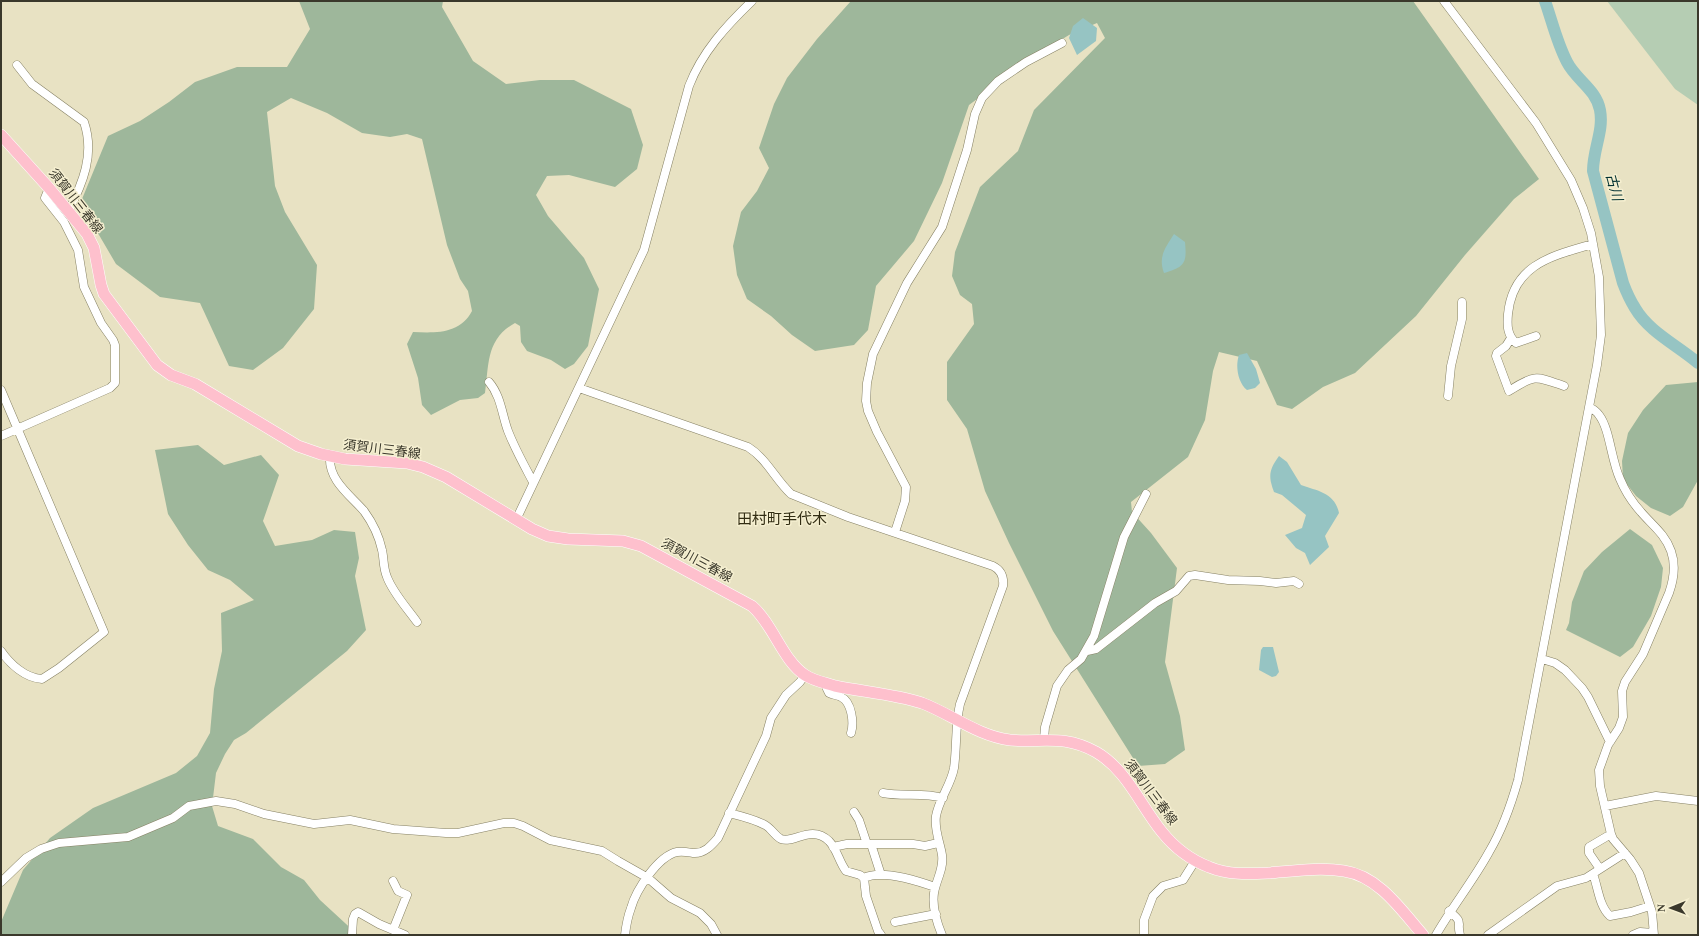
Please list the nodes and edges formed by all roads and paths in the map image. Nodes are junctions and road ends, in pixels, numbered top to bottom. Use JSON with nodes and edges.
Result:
{"nodes":[{"id":1,"x":752,"y":1,"type":"edge"},
{"id":2,"x":1444,"y":1,"type":"edge"},
{"id":3,"x":1062,"y":43,"type":"dead end"},
{"id":4,"x":17,"y":66,"type":"dead end"},
{"id":5,"x":1,"y":135,"type":"edge"},
{"id":6,"x":49,"y":188,"type":"junction"},
{"id":7,"x":68,"y":212,"type":"junction"},
{"id":8,"x":1593,"y":244,"type":"junction"},
{"id":9,"x":1462,"y":302,"type":"dead end"},
{"id":10,"x":1536,"y":336,"type":"dead end"},
{"id":11,"x":1511,"y":338,"type":"junction"},
{"id":12,"x":489,"y":382,"type":"dead end"},
{"id":13,"x":1564,"y":386,"type":"dead end"},
{"id":14,"x":580,"y":388,"type":"junction"},
{"id":15,"x":1,"y":390,"type":"edge"},
{"id":16,"x":1448,"y":396,"type":"dead end"},
{"id":17,"x":1589,"y":407,"type":"junction"},
{"id":18,"x":18,"y":429,"type":"junction"},
{"id":19,"x":1,"y":436,"type":"edge"},
{"id":20,"x":330,"y":456,"type":"junction"},
{"id":21,"x":533,"y":482,"type":"junction"},
{"id":22,"x":1146,"y":494,"type":"dead end"},
{"id":23,"x":516,"y":520,"type":"junction"},
{"id":24,"x":894,"y":532,"type":"junction"},
{"id":25,"x":1299,"y":584,"type":"dead end"},
{"id":26,"x":417,"y":622,"type":"dead end"},
{"id":27,"x":1,"y":651,"type":"edge"},
{"id":28,"x":1087,"y":652,"type":"junction"},
{"id":29,"x":1542,"y":659,"type":"junction"},
{"id":30,"x":805,"y":675,"type":"junction"},
{"id":31,"x":831,"y":685,"type":"junction"},
{"id":32,"x":958,"y":720,"type":"junction"},
{"id":33,"x":851,"y":733,"type":"dead end"},
{"id":34,"x":1044,"y":739,"type":"junction"},
{"id":35,"x":1610,"y":742,"type":"junction"},
{"id":36,"x":883,"y":793,"type":"dead end"},
{"id":37,"x":943,"y":798,"type":"junction"},
{"id":38,"x":1698,"y":801,"type":"edge"},
{"id":39,"x":1606,"y":806,"type":"junction"},
{"id":40,"x":854,"y":812,"type":"dead end"},
{"id":41,"x":729,"y":813,"type":"junction"},
{"id":42,"x":1611,"y":834,"type":"junction"},
{"id":43,"x":938,"y":843,"type":"junction"},
{"id":44,"x":869,"y":844,"type":"junction"},
{"id":45,"x":833,"y":847,"type":"junction"},
{"id":46,"x":1625,"y":853,"type":"junction"},
{"id":47,"x":1195,"y":861,"type":"junction"},
{"id":48,"x":1596,"y":872,"type":"junction"},
{"id":49,"x":881,"y":875,"type":"junction"},
{"id":50,"x":648,"y":878,"type":"junction"},
{"id":51,"x":864,"y":878,"type":"junction"},
{"id":52,"x":394,"y":881,"type":"dead end"},
{"id":53,"x":1,"y":882,"type":"edge"},
{"id":54,"x":936,"y":887,"type":"junction"},
{"id":55,"x":1650,"y":906,"type":"junction"},
{"id":56,"x":1450,"y":911,"type":"junction"},
{"id":57,"x":936,"y":914,"type":"junction"},
{"id":58,"x":895,"y":922,"type":"dead end"},
{"id":59,"x":393,"y":930,"type":"junction"},
{"id":60,"x":1654,"y":934,"type":"edge"},
{"id":61,"x":352,"y":935,"type":"edge"},
{"id":62,"x":405,"y":935,"type":"edge"},
{"id":63,"x":625,"y":935,"type":"edge"},
{"id":64,"x":717,"y":935,"type":"edge"},
{"id":65,"x":881,"y":935,"type":"edge"},
{"id":66,"x":942,"y":935,"type":"edge"},
{"id":67,"x":1144,"y":935,"type":"edge"},
{"id":68,"x":1423,"y":935,"type":"edge"},
{"id":69,"x":1436,"y":935,"type":"edge"},
{"id":70,"x":1460,"y":935,"type":"edge"},
{"id":71,"x":1488,"y":935,"type":"edge"},
{"id":72,"x":1633,"y":935,"type":"edge"}],
"edges":[{"from":1,"to":14,"type":"street"},
{"from":2,"to":8,"type":"street"},
{"from":3,"to":24,"type":"street"},
{"from":4,"to":7,"type":"street"},
{"from":5,"to":6,"type":"main road","name":"須賀川三春線"},
{"from":6,"to":7,"type":"main road","name":"須賀川三春線"},
{"from":6,"to":18,"type":"street"},
{"from":7,"to":20,"type":"main road","name":"須賀川三春線"},
{"from":8,"to":11,"type":"street"},
{"from":8,"to":17,"type":"street"},
{"from":9,"to":16,"type":"street"},
{"from":10,"to":11,"type":"street"},
{"from":11,"to":13,"type":"street"},
{"from":12,"to":21,"type":"street"},
{"from":14,"to":21,"type":"street"},
{"from":14,"to":24,"type":"street"},
{"from":15,"to":18,"type":"street"},
{"from":17,"to":29,"type":"street"},
{"from":17,"to":35,"type":"street"},
{"from":18,"to":19,"type":"street"},
{"from":18,"to":27,"type":"street"},
{"from":20,"to":23,"type":"main road","name":"須賀川三春線"},
{"from":20,"to":26,"type":"street"},
{"from":21,"to":23,"type":"street"},
{"from":22,"to":28,"type":"street"},
{"from":23,"to":30,"type":"main road","name":"須賀川三春線"},
{"from":24,"to":32,"type":"street"},
{"from":25,"to":28,"type":"street"},
{"from":28,"to":34,"type":"street"},
{"from":29,"to":35,"type":"street"},
{"from":29,"to":56,"type":"street"},
{"from":30,"to":31,"type":"main road","name":"須賀川三春線"},
{"from":30,"to":41,"type":"street"},
{"from":31,"to":32,"type":"main road","name":"須賀川三春線"},
{"from":31,"to":33,"type":"street"},
{"from":32,"to":34,"type":"main road","name":"須賀川三春線"},
{"from":32,"to":37,"type":"street"},
{"from":34,"to":47,"type":"main road","name":"須賀川三春線"},
{"from":35,"to":39,"type":"street"},
{"from":36,"to":37,"type":"street"},
{"from":37,"to":43,"type":"street"},
{"from":38,"to":39,"type":"street"},
{"from":39,"to":42,"type":"street"},
{"from":40,"to":44,"type":"street"},
{"from":41,"to":45,"type":"street"},
{"from":41,"to":50,"type":"street"},
{"from":42,"to":46,"type":"street"},
{"from":42,"to":48,"type":"street"},
{"from":43,"to":44,"type":"street"},
{"from":43,"to":54,"type":"street"},
{"from":44,"to":45,"type":"street"},
{"from":44,"to":49,"type":"street"},
{"from":45,"to":51,"type":"street"},
{"from":46,"to":48,"type":"street"},
{"from":46,"to":55,"type":"street"},
{"from":47,"to":67,"type":"street"},
{"from":47,"to":68,"type":"main road","name":"須賀川三春線"},
{"from":48,"to":55,"type":"street"},
{"from":48,"to":71,"type":"street"},
{"from":49,"to":51,"type":"street"},
{"from":49,"to":54,"type":"street"},
{"from":50,"to":53,"type":"street"},
{"from":50,"to":63,"type":"street"},
{"from":50,"to":64,"type":"street"},
{"from":51,"to":65,"type":"street"},
{"from":52,"to":59,"type":"street"},
{"from":54,"to":57,"type":"street"},
{"from":55,"to":60,"type":"street"},
{"from":56,"to":69,"type":"street"},
{"from":56,"to":70,"type":"street"},
{"from":57,"to":58,"type":"street"},
{"from":57,"to":66,"type":"street"},
{"from":59,"to":61,"type":"street"},
{"from":59,"to":62,"type":"street"},
{"from":60,"to":72,"type":"street"}]}
